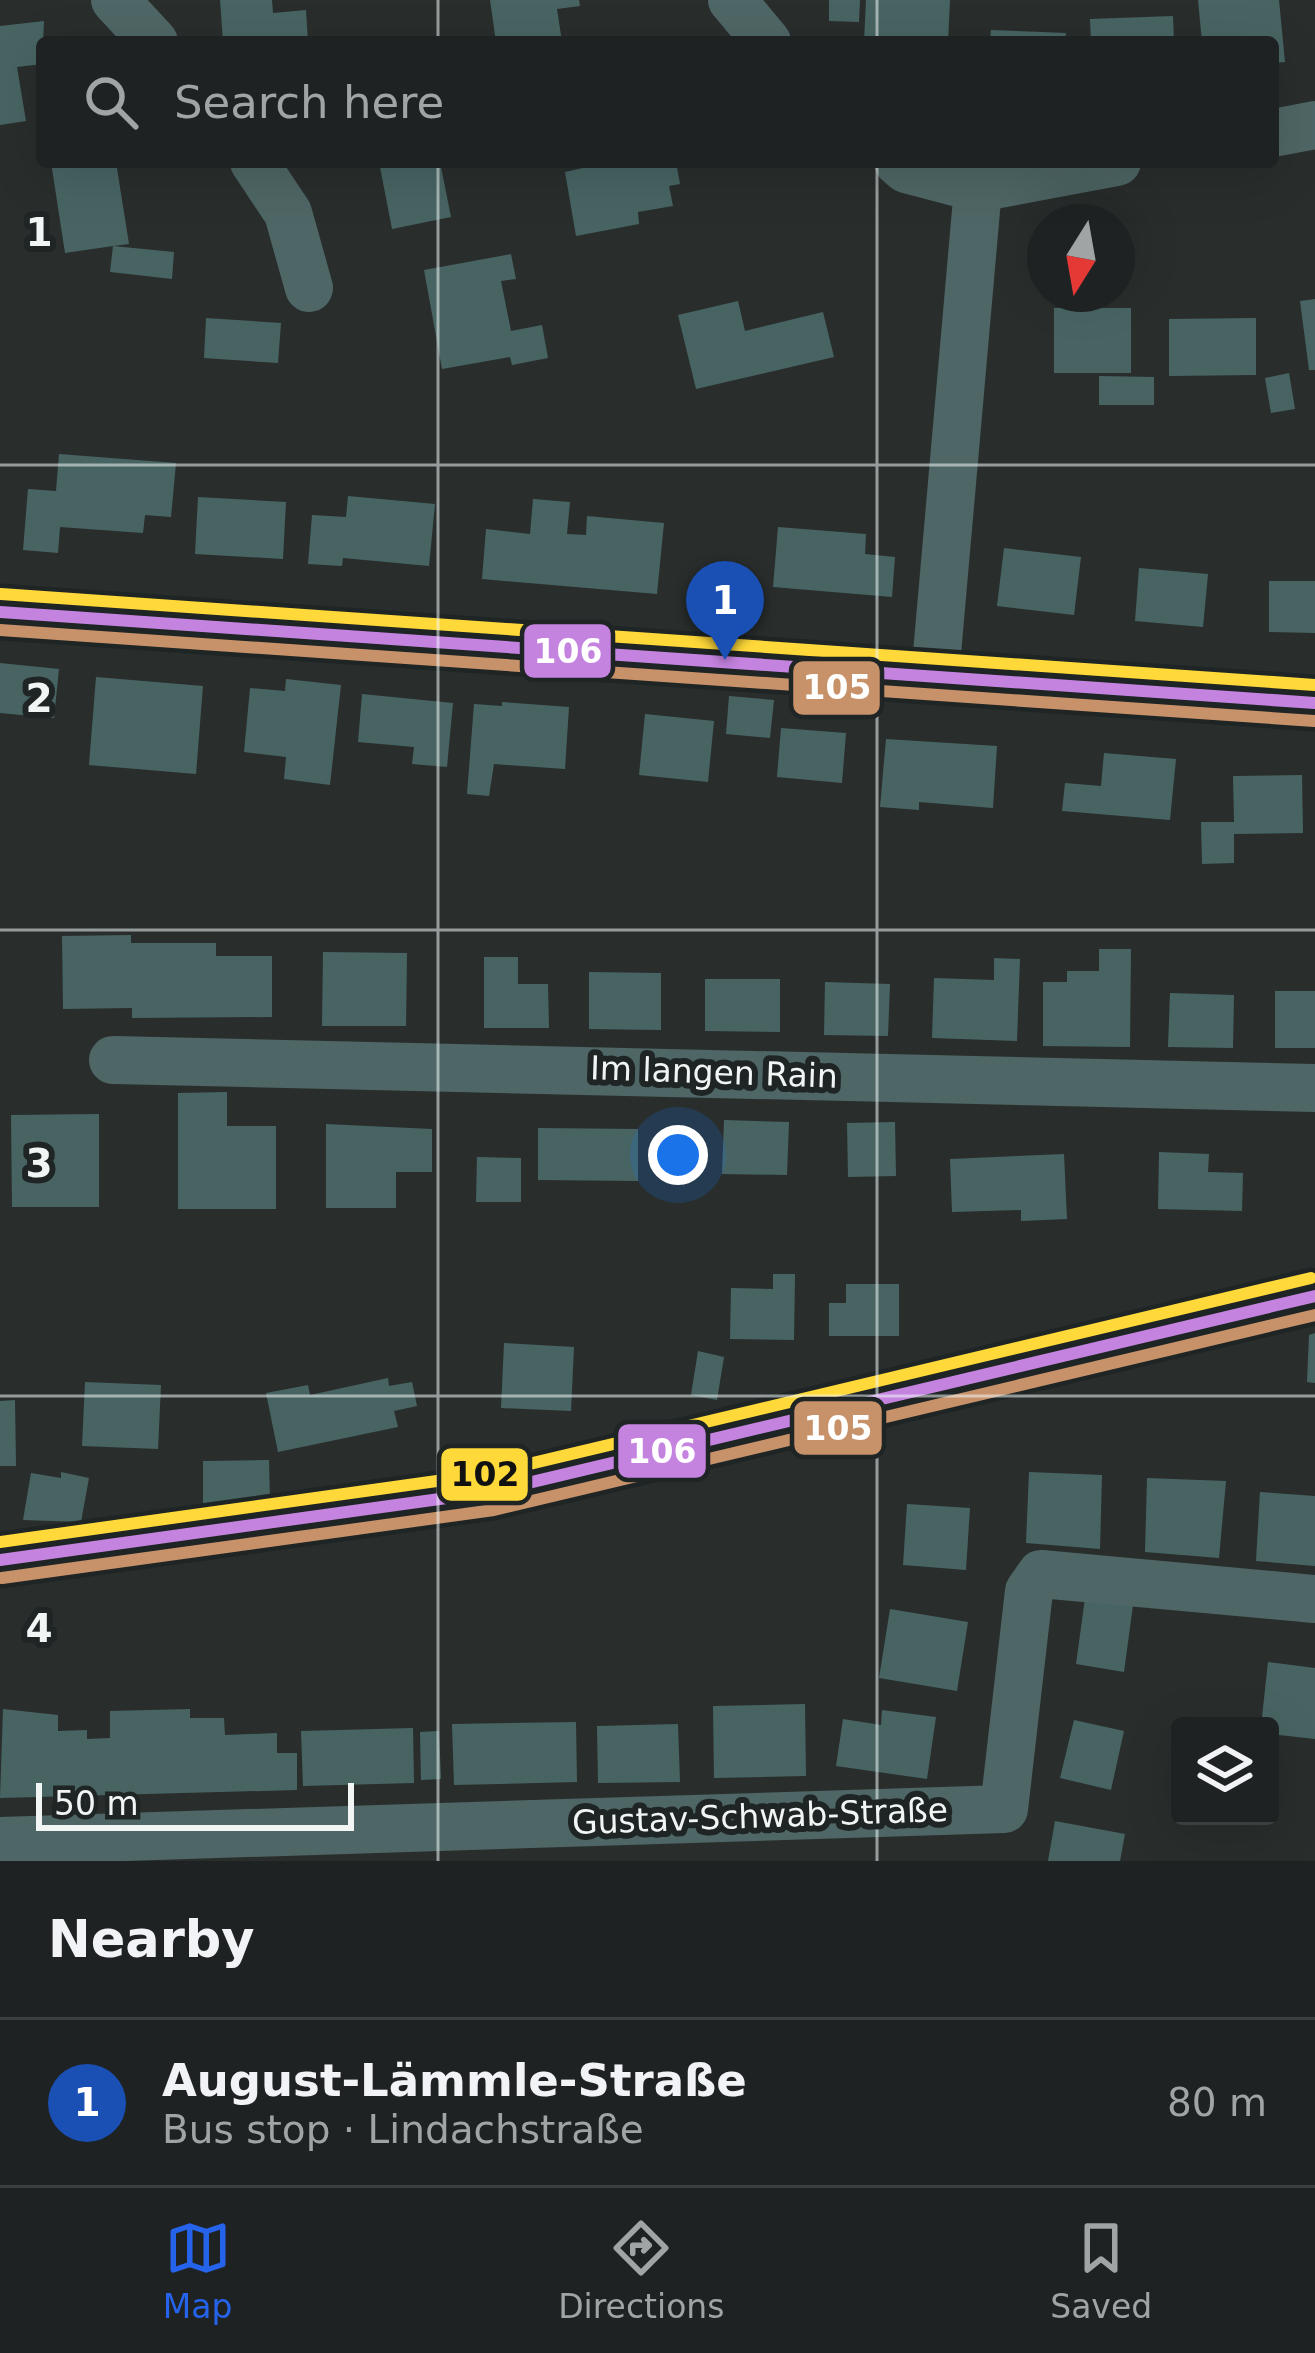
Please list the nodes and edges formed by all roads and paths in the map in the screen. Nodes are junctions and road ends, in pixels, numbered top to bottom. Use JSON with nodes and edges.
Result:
{"nodes":[{"id":1,"x":115,"y":0,"type":"edge"},
{"id":2,"x":732,"y":0,"type":"edge"},
{"id":3,"x":148,"y":36,"type":"edge"},
{"id":4,"x":762,"y":36,"type":"edge"},
{"id":5,"x":1315,"y":125,"type":"edge"},
{"id":6,"x":1279,"y":132,"type":"edge"},
{"id":7,"x":258,"y":168,"type":"edge"},
{"id":8,"x":905,"y":168,"type":"edge"},
{"id":9,"x":1085,"y":168,"type":"edge"},
{"id":10,"x":978,"y":188,"type":"junction"},
{"id":11,"x":309,"y":288,"type":"dead end"},
{"id":12,"x":0,"y":612,"type":"edge"},
{"id":13,"x":934,"y":676,"type":"junction"},
{"id":14,"x":1315,"y":703,"type":"edge"},
{"id":15,"x":113,"y":1060,"type":"dead end"},
{"id":16,"x":1315,"y":1088,"type":"edge"},
{"id":17,"x":1315,"y":1296,"type":"edge"},
{"id":18,"x":0,"y":1560,"type":"edge"},
{"id":19,"x":1315,"y":1600,"type":"edge"},
{"id":20,"x":0,"y":1841,"type":"edge"}],
"edges":[{"from":1,"to":3,"type":"street"},
{"from":2,"to":4,"type":"street"},
{"from":5,"to":6,"type":"street"},
{"from":7,"to":11,"type":"street"},
{"from":8,"to":10,"type":"street"},
{"from":9,"to":10,"type":"street"},
{"from":10,"to":13,"type":"street"},
{"from":12,"to":13,"type":"street"},
{"from":13,"to":14,"type":"street"},
{"from":15,"to":16,"type":"street","name":"Im langen Rain"},
{"from":17,"to":18,"type":"street"},
{"from":19,"to":20,"type":"street","name":"Gustav-Schwab-Straße"}]}
